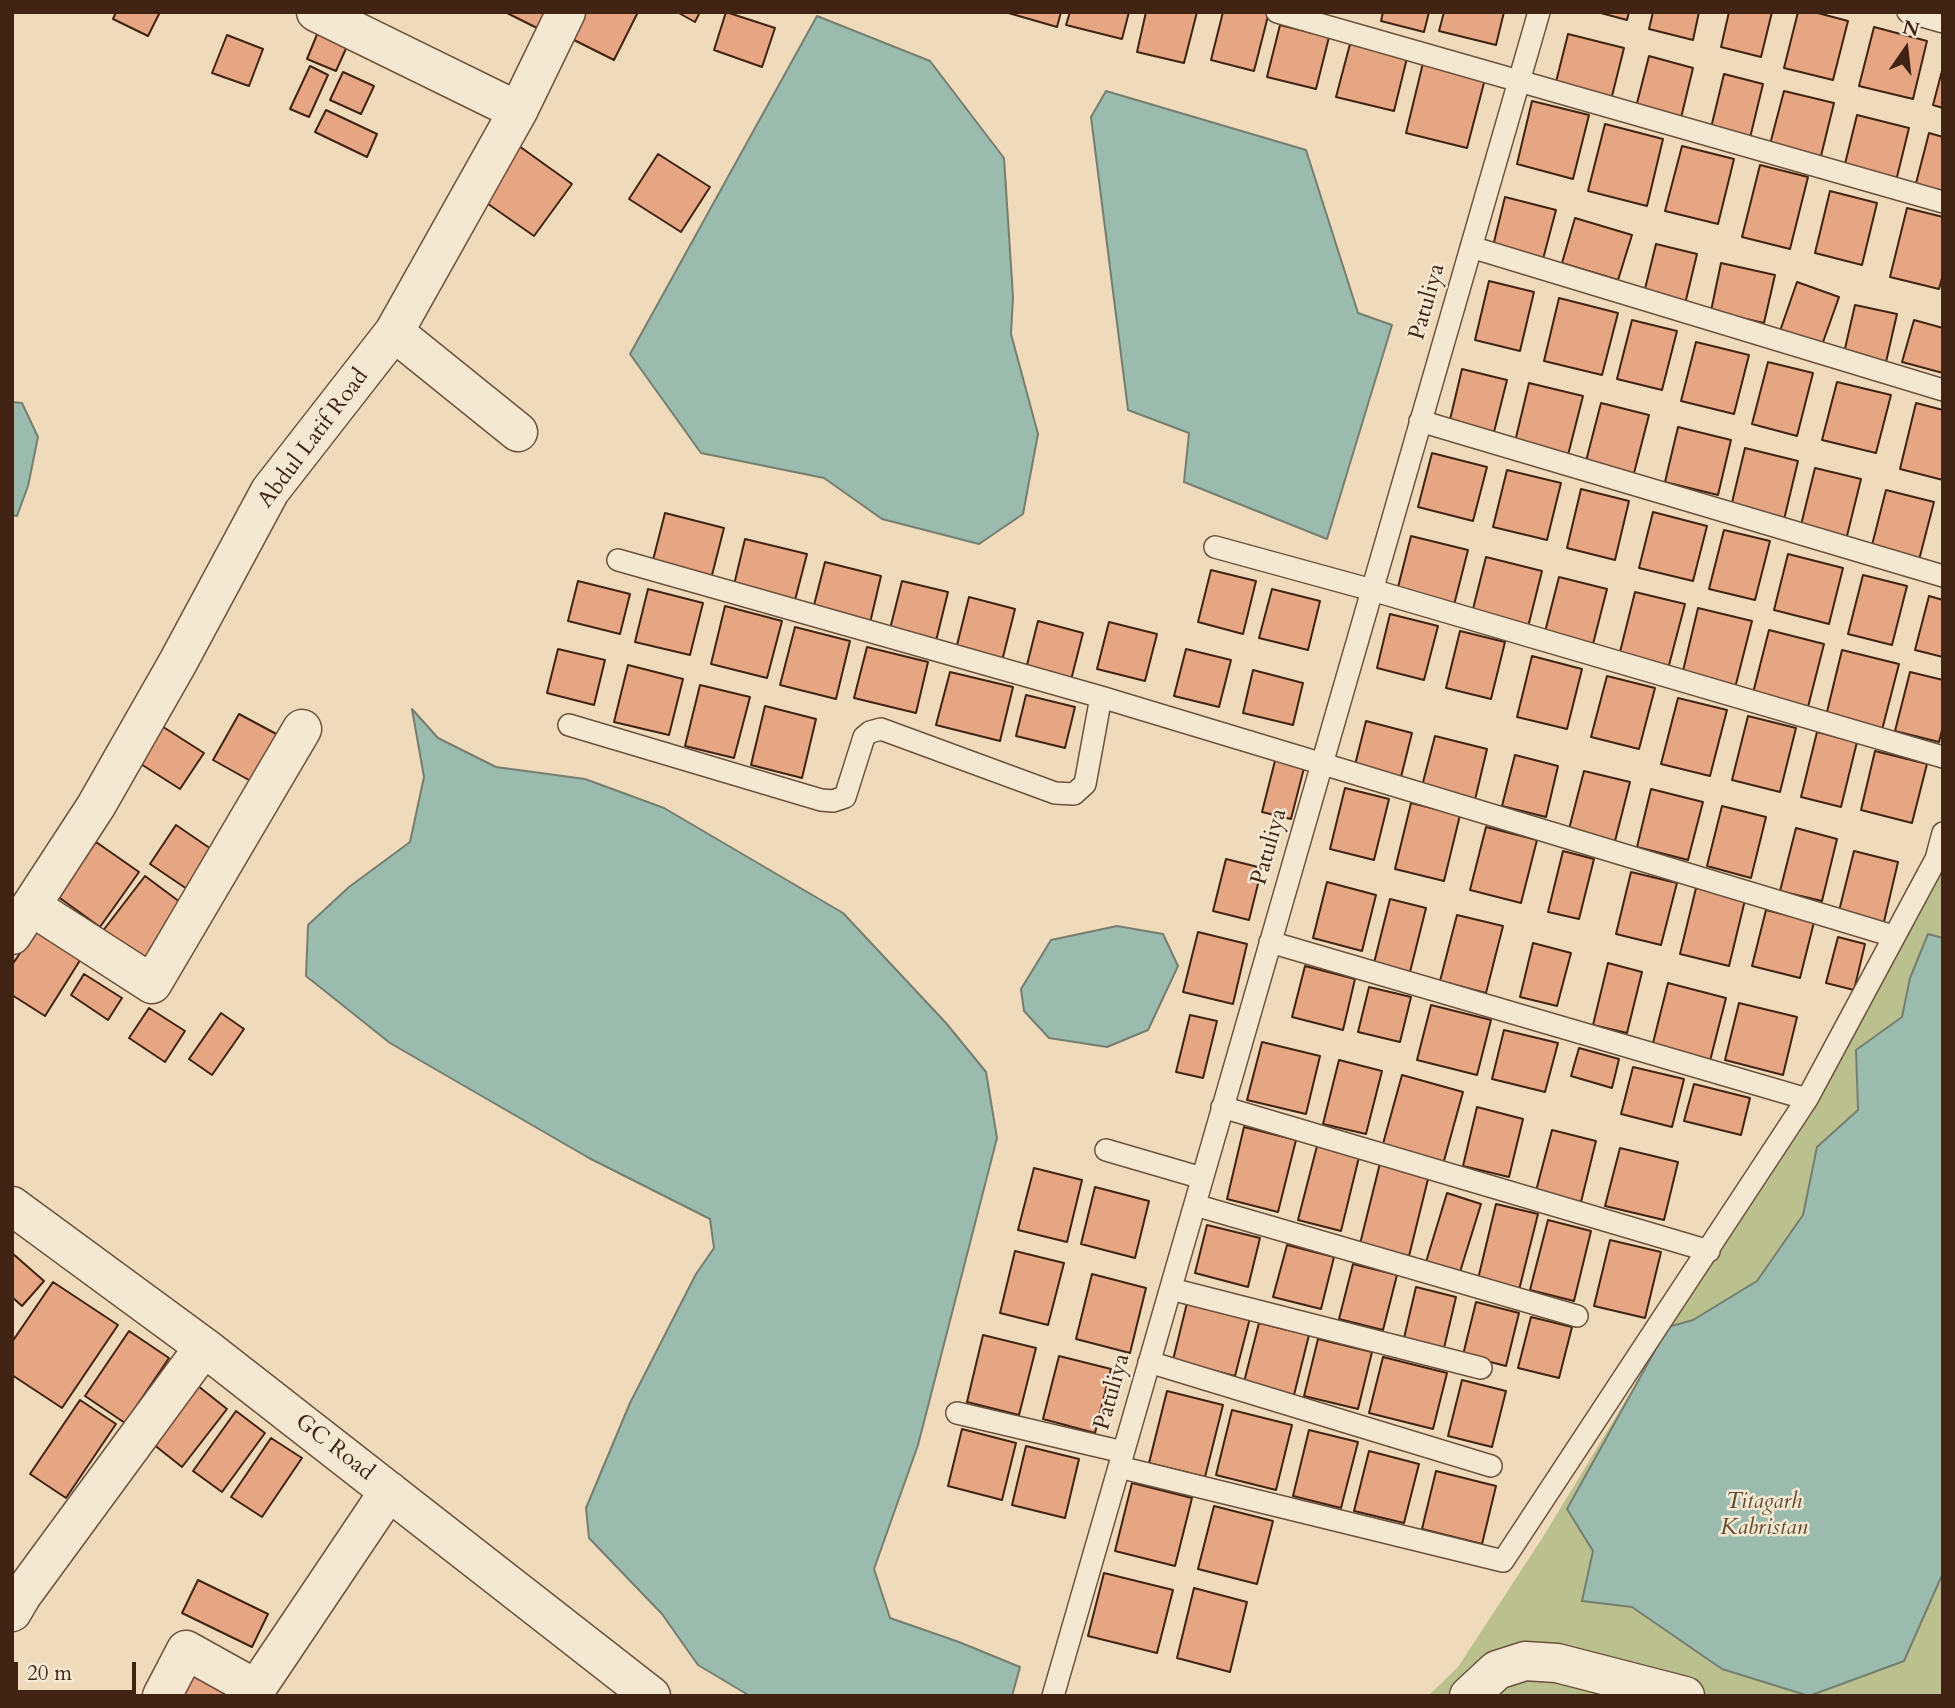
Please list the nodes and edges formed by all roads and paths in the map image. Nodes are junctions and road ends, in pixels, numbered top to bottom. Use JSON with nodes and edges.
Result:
{"nodes":[{"id":1,"x":316,"y":12,"type":"edge"},
{"id":2,"x":566,"y":12,"type":"edge"},
{"id":3,"x":1277,"y":12,"type":"edge"},
{"id":4,"x":1539,"y":12,"type":"edge"},
{"id":5,"x":1908,"y":12,"type":"edge"},
{"id":6,"x":1943,"y":22,"type":"edge"},
{"id":7,"x":1518,"y":82,"type":"junction"},
{"id":8,"x":518,"y":111,"type":"junction"},
{"id":9,"x":1943,"y":202,"type":"edge"},
{"id":10,"x":1471,"y":247,"type":"junction"},
{"id":11,"x":394,"y":332,"type":"junction"},
{"id":12,"x":1943,"y":390,"type":"edge"},
{"id":13,"x":1420,"y":421,"type":"junction"},
{"id":14,"x":517,"y":432,"type":"dead end"},
{"id":15,"x":1215,"y":547,"type":"dead end"},
{"id":16,"x":618,"y":560,"type":"dead end"},
{"id":17,"x":1943,"y":576,"type":"edge"},
{"id":18,"x":1372,"y":590,"type":"junction"},
{"id":19,"x":1101,"y":697,"type":"junction"},
{"id":20,"x":569,"y":725,"type":"dead end"},
{"id":21,"x":302,"y":729,"type":"dead end"},
{"id":22,"x":1943,"y":757,"type":"edge"},
{"id":23,"x":1322,"y":763,"type":"junction"},
{"id":24,"x":1943,"y":834,"type":"edge"},
{"id":25,"x":22,"y":921,"type":"edge"},
{"id":26,"x":1893,"y":936,"type":"junction"},
{"id":27,"x":1270,"y":942,"type":"junction"},
{"id":28,"x":1807,"y":1099,"type":"junction"},
{"id":29,"x":1222,"y":1107,"type":"junction"},
{"id":30,"x":1106,"y":1150,"type":"dead end"},
{"id":31,"x":1202,"y":1178,"type":"junction"},
{"id":32,"x":1195,"y":1205,"type":"junction"},
{"id":33,"x":12,"y":1206,"type":"edge"},
{"id":34,"x":1709,"y":1251,"type":"junction"},
{"id":35,"x":1171,"y":1289,"type":"junction"},
{"id":36,"x":1577,"y":1316,"type":"dead end"},
{"id":37,"x":204,"y":1347,"type":"junction"},
{"id":38,"x":1149,"y":1362,"type":"junction"},
{"id":39,"x":1481,"y":1368,"type":"dead end"},
{"id":40,"x":957,"y":1413,"type":"dead end"},
{"id":41,"x":1121,"y":1460,"type":"junction"},
{"id":42,"x":1491,"y":1466,"type":"dead end"},
{"id":43,"x":389,"y":1491,"type":"junction"},
{"id":44,"x":16,"y":1599,"type":"edge"},
{"id":45,"x":162,"y":1696,"type":"edge"},
{"id":46,"x":651,"y":1696,"type":"edge"},
{"id":47,"x":1053,"y":1696,"type":"edge"},
{"id":48,"x":1469,"y":1696,"type":"edge"},
{"id":49,"x":1685,"y":1696,"type":"edge"}],
"edges":[{"from":1,"to":8,"type":"street"},
{"from":2,"to":8,"type":"street","name":"Abdul Latif Road"},
{"from":3,"to":7,"type":"lane"},
{"from":4,"to":7,"type":"lane","name":"Patuliya"},
{"from":5,"to":6,"type":"lane"},
{"from":7,"to":9,"type":"lane"},
{"from":7,"to":10,"type":"lane","name":"Patuliya"},
{"from":8,"to":11,"type":"street","name":"Abdul Latif Road"},
{"from":10,"to":12,"type":"lane"},
{"from":10,"to":13,"type":"lane","name":"Patuliya"},
{"from":11,"to":14,"type":"street"},
{"from":11,"to":25,"type":"street","name":"Abdul Latif Road"},
{"from":13,"to":17,"type":"lane"},
{"from":13,"to":18,"type":"lane","name":"Patuliya"},
{"from":15,"to":18,"type":"lane"},
{"from":16,"to":19,"type":"lane"},
{"from":18,"to":22,"type":"lane"},
{"from":18,"to":23,"type":"lane","name":"Patuliya"},
{"from":19,"to":20,"type":"lane"},
{"from":19,"to":23,"type":"lane"},
{"from":21,"to":25,"type":"street"},
{"from":23,"to":26,"type":"lane"},
{"from":23,"to":27,"type":"lane","name":"Patuliya"},
{"from":24,"to":26,"type":"lane"},
{"from":26,"to":28,"type":"lane"},
{"from":27,"to":28,"type":"lane"},
{"from":27,"to":29,"type":"lane","name":"Patuliya"},
{"from":28,"to":34,"type":"lane"},
{"from":29,"to":31,"type":"lane","name":"Patuliya"},
{"from":29,"to":34,"type":"lane"},
{"from":30,"to":31,"type":"lane"},
{"from":31,"to":32,"type":"lane","name":"Patuliya"},
{"from":32,"to":35,"type":"lane","name":"Patuliya"},
{"from":32,"to":36,"type":"lane"},
{"from":33,"to":37,"type":"street","name":"GC Road"},
{"from":34,"to":41,"type":"lane"},
{"from":35,"to":38,"type":"lane","name":"Patuliya"},
{"from":35,"to":39,"type":"lane"},
{"from":37,"to":43,"type":"street","name":"GC Road"},
{"from":37,"to":44,"type":"street"},
{"from":38,"to":41,"type":"lane","name":"Patuliya"},
{"from":38,"to":42,"type":"lane"},
{"from":40,"to":41,"type":"lane"},
{"from":41,"to":47,"type":"lane","name":"Patuliya"},
{"from":43,"to":45,"type":"street"},
{"from":43,"to":46,"type":"street","name":"GC Road"},
{"from":48,"to":49,"type":"street"}]}
